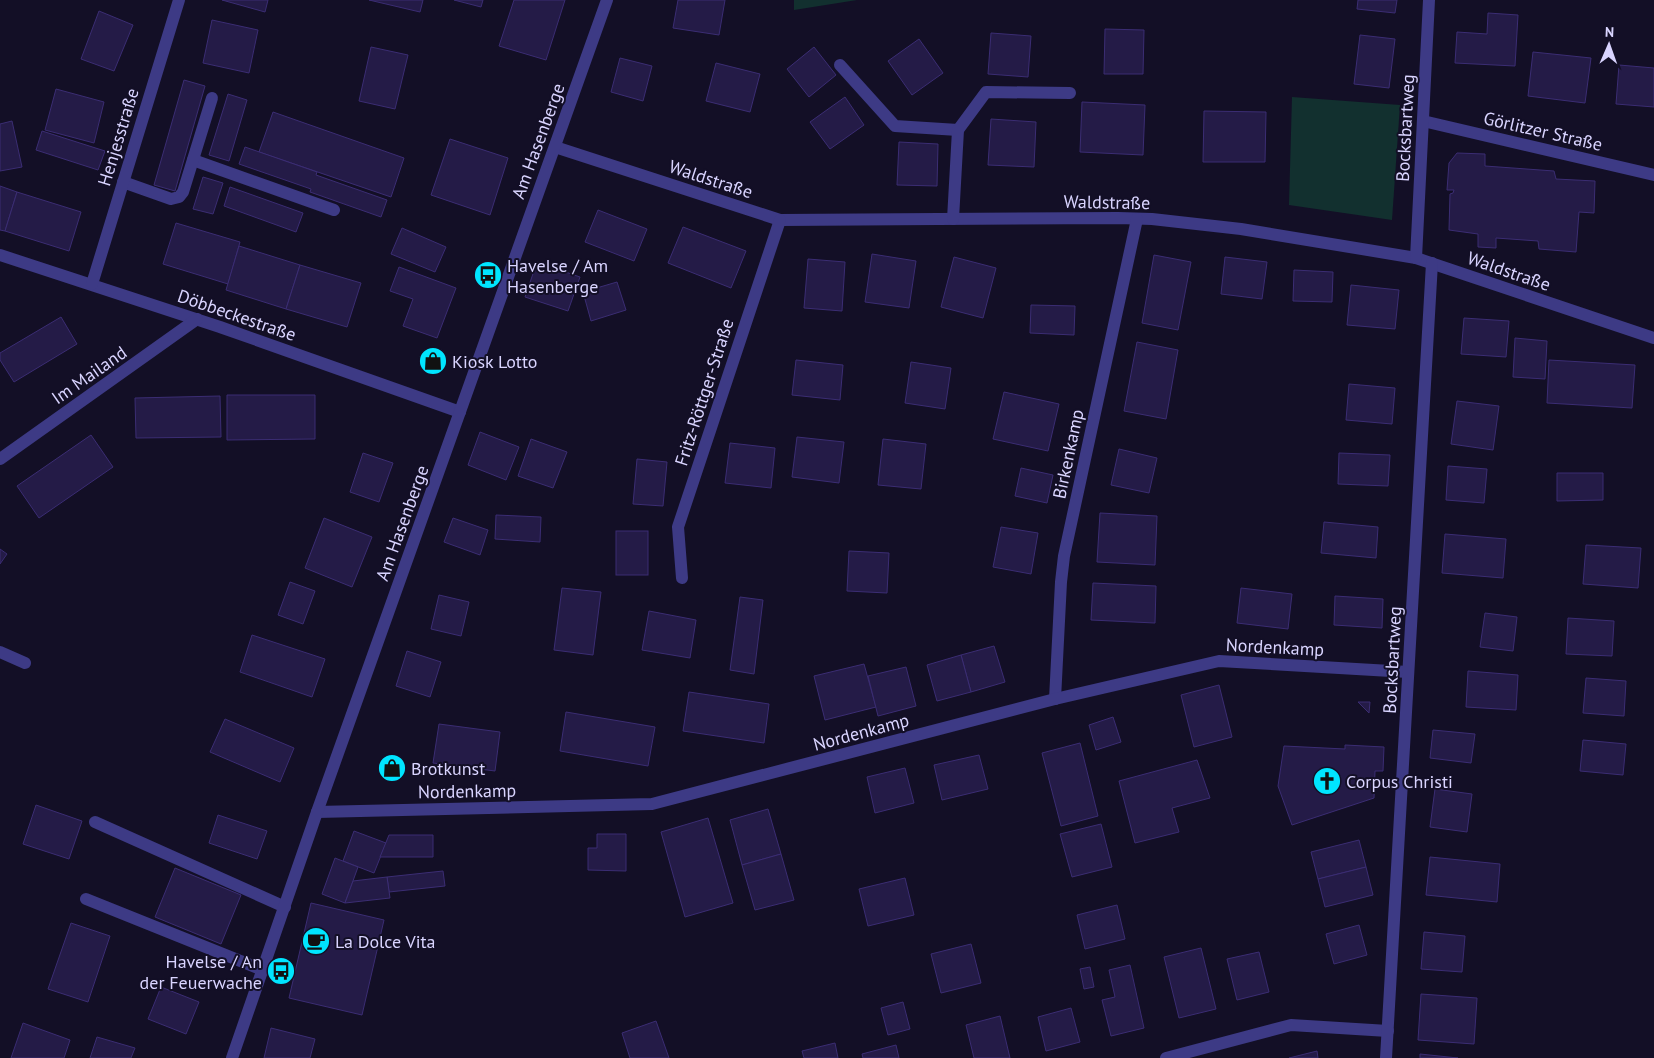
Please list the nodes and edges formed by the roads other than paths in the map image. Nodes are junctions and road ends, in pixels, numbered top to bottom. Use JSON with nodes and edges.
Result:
{"nodes":[{"id":1,"x":178,"y":0,"type":"edge"},
{"id":2,"x":607,"y":0,"type":"edge"},
{"id":3,"x":1429,"y":0,"type":"edge"},
{"id":4,"x":840,"y":65,"type":"dead end"},
{"id":5,"x":1070,"y":93,"type":"dead end"},
{"id":6,"x":212,"y":98,"type":"dead end"},
{"id":7,"x":1424,"y":121,"type":"junction"},
{"id":8,"x":958,"y":130,"type":"junction"},
{"id":9,"x":554,"y":147,"type":"junction"},
{"id":10,"x":193,"y":160,"type":"junction"},
{"id":11,"x":1654,"y":175,"type":"edge"},
{"id":12,"x":123,"y":182,"type":"junction"},
{"id":13,"x":334,"y":210,"type":"dead end"},
{"id":14,"x":1137,"y":218,"type":"junction"},
{"id":15,"x":954,"y":219,"type":"junction"},
{"id":16,"x":780,"y":220,"type":"junction"},
{"id":17,"x":0,"y":255,"type":"edge"},
{"id":18,"x":1416,"y":258,"type":"junction"},
{"id":19,"x":1432,"y":263,"type":"junction"},
{"id":20,"x":92,"y":284,"type":"junction"},
{"id":21,"x":197,"y":319,"type":"junction"},
{"id":22,"x":1654,"y":338,"type":"edge"},
{"id":23,"x":460,"y":412,"type":"junction"},
{"id":24,"x":0,"y":459,"type":"edge"},
{"id":25,"x":682,"y":578,"type":"dead end"},
{"id":26,"x":0,"y":652,"type":"edge"},
{"id":27,"x":24,"y":663,"type":"dead end"},
{"id":28,"x":1408,"y":672,"type":"junction"},
{"id":29,"x":1055,"y":700,"type":"junction"},
{"id":30,"x":317,"y":812,"type":"junction"},
{"id":31,"x":95,"y":822,"type":"dead end"},
{"id":32,"x":86,"y":899,"type":"dead end"},
{"id":33,"x":285,"y":907,"type":"junction"},
{"id":34,"x":263,"y":970,"type":"junction"},
{"id":35,"x":1388,"y":1031,"type":"junction"},
{"id":36,"x":232,"y":1058,"type":"edge"},
{"id":37,"x":1166,"y":1058,"type":"edge"},
{"id":38,"x":1386,"y":1058,"type":"edge"}],
"edges":[{"from":1,"to":12,"type":"street","name":"Henjesstraße"},
{"from":2,"to":9,"type":"street","name":"Am Hasenberge"},
{"from":3,"to":7,"type":"street","name":"Bocksbartweg"},
{"from":4,"to":8,"type":"street"},
{"from":5,"to":8,"type":"street"},
{"from":6,"to":10,"type":"street"},
{"from":7,"to":11,"type":"street","name":"Görlitzer Straße"},
{"from":7,"to":18,"type":"street","name":"Bocksbartweg"},
{"from":8,"to":15,"type":"street"},
{"from":9,"to":16,"type":"street","name":"Waldstraße"},
{"from":9,"to":23,"type":"street","name":"Am Hasenberge"},
{"from":10,"to":12,"type":"street"},
{"from":10,"to":13,"type":"street"},
{"from":12,"to":20,"type":"street","name":"Henjesstraße"},
{"from":14,"to":15,"type":"street","name":"Waldstraße"},
{"from":14,"to":18,"type":"street","name":"Waldstraße"},
{"from":14,"to":29,"type":"street","name":"Birkenkamp"},
{"from":15,"to":16,"type":"street","name":"Waldstraße"},
{"from":16,"to":25,"type":"street","name":"Fritz-Röttger-Straße"},
{"from":17,"to":20,"type":"street","name":"Döbbeckestraße"},
{"from":18,"to":19,"type":"street","name":"Waldstraße"},
{"from":19,"to":22,"type":"street","name":"Waldstraße"},
{"from":19,"to":28,"type":"street","name":"Bocksbartweg"},
{"from":20,"to":21,"type":"street","name":"Döbbeckestraße"},
{"from":21,"to":23,"type":"street","name":"Döbbeckestraße"},
{"from":21,"to":24,"type":"street","name":"Im Mailand"},
{"from":23,"to":30,"type":"street","name":"Am Hasenberge"},
{"from":26,"to":27,"type":"street"},
{"from":28,"to":29,"type":"street","name":"Nordenkamp"},
{"from":28,"to":35,"type":"street","name":"Bocksbartweg"},
{"from":29,"to":30,"type":"street","name":"Nordenkamp"},
{"from":30,"to":33,"type":"street","name":"Am Hasenberge"},
{"from":31,"to":33,"type":"street"},
{"from":32,"to":34,"type":"street"},
{"from":33,"to":34,"type":"street","name":"Am Hasenberge"},
{"from":34,"to":36,"type":"street","name":"Am Hasenberge"},
{"from":35,"to":37,"type":"street"},
{"from":35,"to":38,"type":"street","name":"Bocksbartweg"}]}
